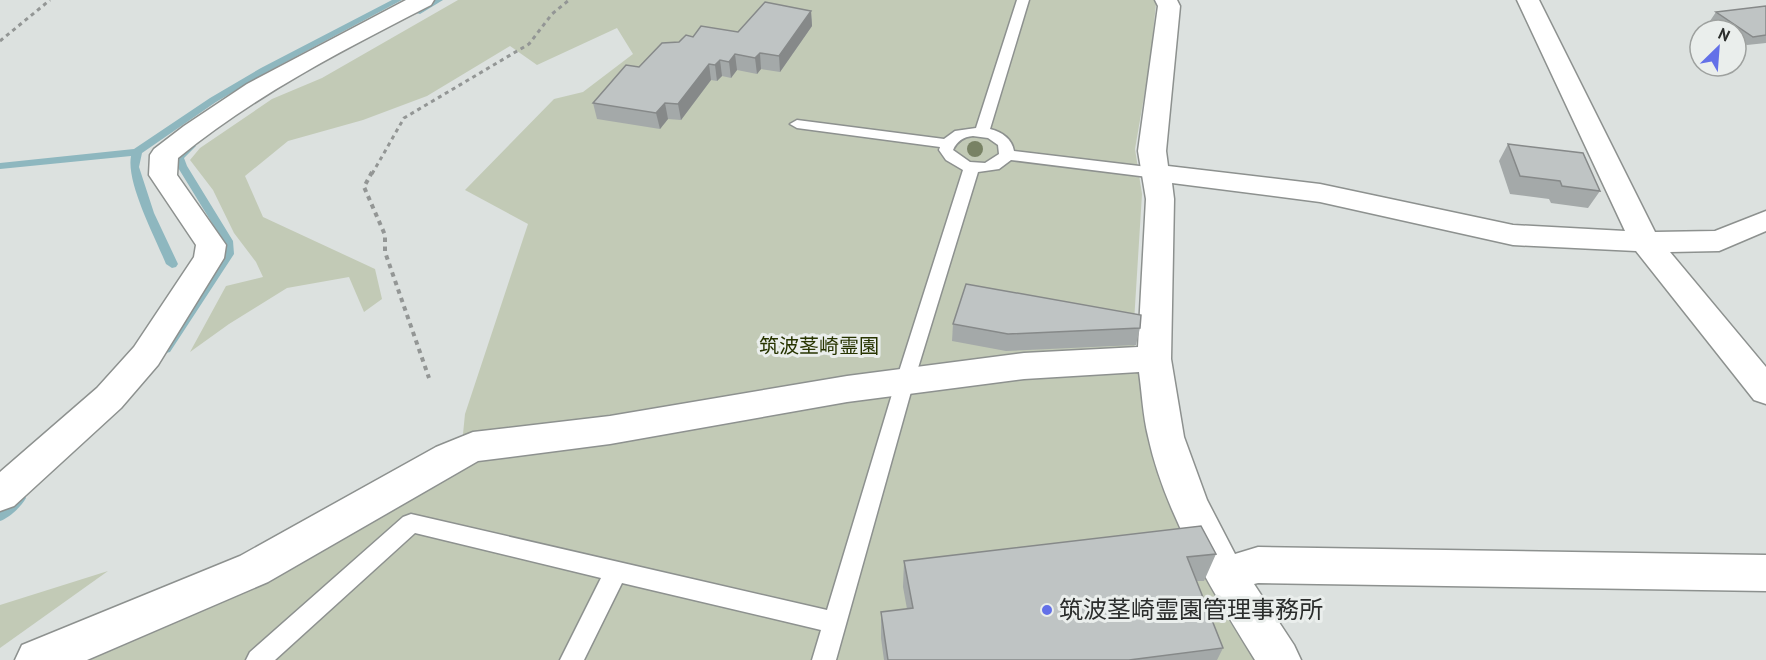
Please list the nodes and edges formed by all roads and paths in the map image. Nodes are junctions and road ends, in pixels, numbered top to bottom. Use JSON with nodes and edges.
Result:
{"nodes":[{"id":1,"x":50,"y":0,"type":"edge"},
{"id":2,"x":423,"y":0,"type":"edge"},
{"id":3,"x":569,"y":0,"type":"edge"},
{"id":4,"x":1023,"y":0,"type":"edge"},
{"id":5,"x":1166,"y":0,"type":"edge"},
{"id":6,"x":1528,"y":0,"type":"edge"},
{"id":7,"x":0,"y":41,"type":"edge"},
{"id":8,"x":797,"y":124,"type":"dead end"},
{"id":9,"x":982,"y":132,"type":"junction"},
{"id":10,"x":948,"y":144,"type":"junction"},
{"id":11,"x":1007,"y":155,"type":"junction"},
{"id":12,"x":972,"y":167,"type":"junction"},
{"id":13,"x":1156,"y":173,"type":"junction"},
{"id":14,"x":1766,"y":220,"type":"edge"},
{"id":15,"x":1645,"y":242,"type":"junction"},
{"id":16,"x":1154,"y":359,"type":"junction"},
{"id":17,"x":429,"y":378,"type":"dead end"},
{"id":18,"x":905,"y":381,"type":"junction"},
{"id":19,"x":1766,"y":391,"type":"edge"},
{"id":20,"x":0,"y":495,"type":"edge"},
{"id":21,"x":616,"y":571,"type":"junction"},
{"id":22,"x":1766,"y":573,"type":"edge"},
{"id":23,"x":1225,"y":574,"type":"junction"},
{"id":24,"x":836,"y":623,"type":"junction"},
{"id":25,"x":37,"y":660,"type":"edge"},
{"id":26,"x":258,"y":660,"type":"edge"},
{"id":27,"x":573,"y":660,"type":"edge"},
{"id":28,"x":824,"y":660,"type":"edge"},
{"id":29,"x":1279,"y":660,"type":"edge"}],
"edges":[{"from":1,"to":7,"type":"path"},
{"from":2,"to":20,"type":"street"},
{"from":3,"to":17,"type":"path"},
{"from":4,"to":9,"type":"lane"},
{"from":5,"to":13,"type":"street"},
{"from":6,"to":15,"type":"street"},
{"from":8,"to":10,"type":"lane"},
{"from":9,"to":10,"type":"lane"},
{"from":9,"to":11,"type":"lane"},
{"from":10,"to":12,"type":"lane"},
{"from":11,"to":12,"type":"lane"},
{"from":11,"to":13,"type":"lane"},
{"from":12,"to":18,"type":"lane"},
{"from":13,"to":15,"type":"street"},
{"from":13,"to":16,"type":"street"},
{"from":14,"to":15,"type":"street"},
{"from":15,"to":19,"type":"street"},
{"from":16,"to":18,"type":"street"},
{"from":16,"to":23,"type":"street"},
{"from":18,"to":24,"type":"lane"},
{"from":18,"to":25,"type":"street"},
{"from":21,"to":24,"type":"lane"},
{"from":21,"to":26,"type":"lane"},
{"from":21,"to":27,"type":"lane"},
{"from":22,"to":23,"type":"street"},
{"from":23,"to":29,"type":"street"},
{"from":24,"to":28,"type":"lane"}]}
